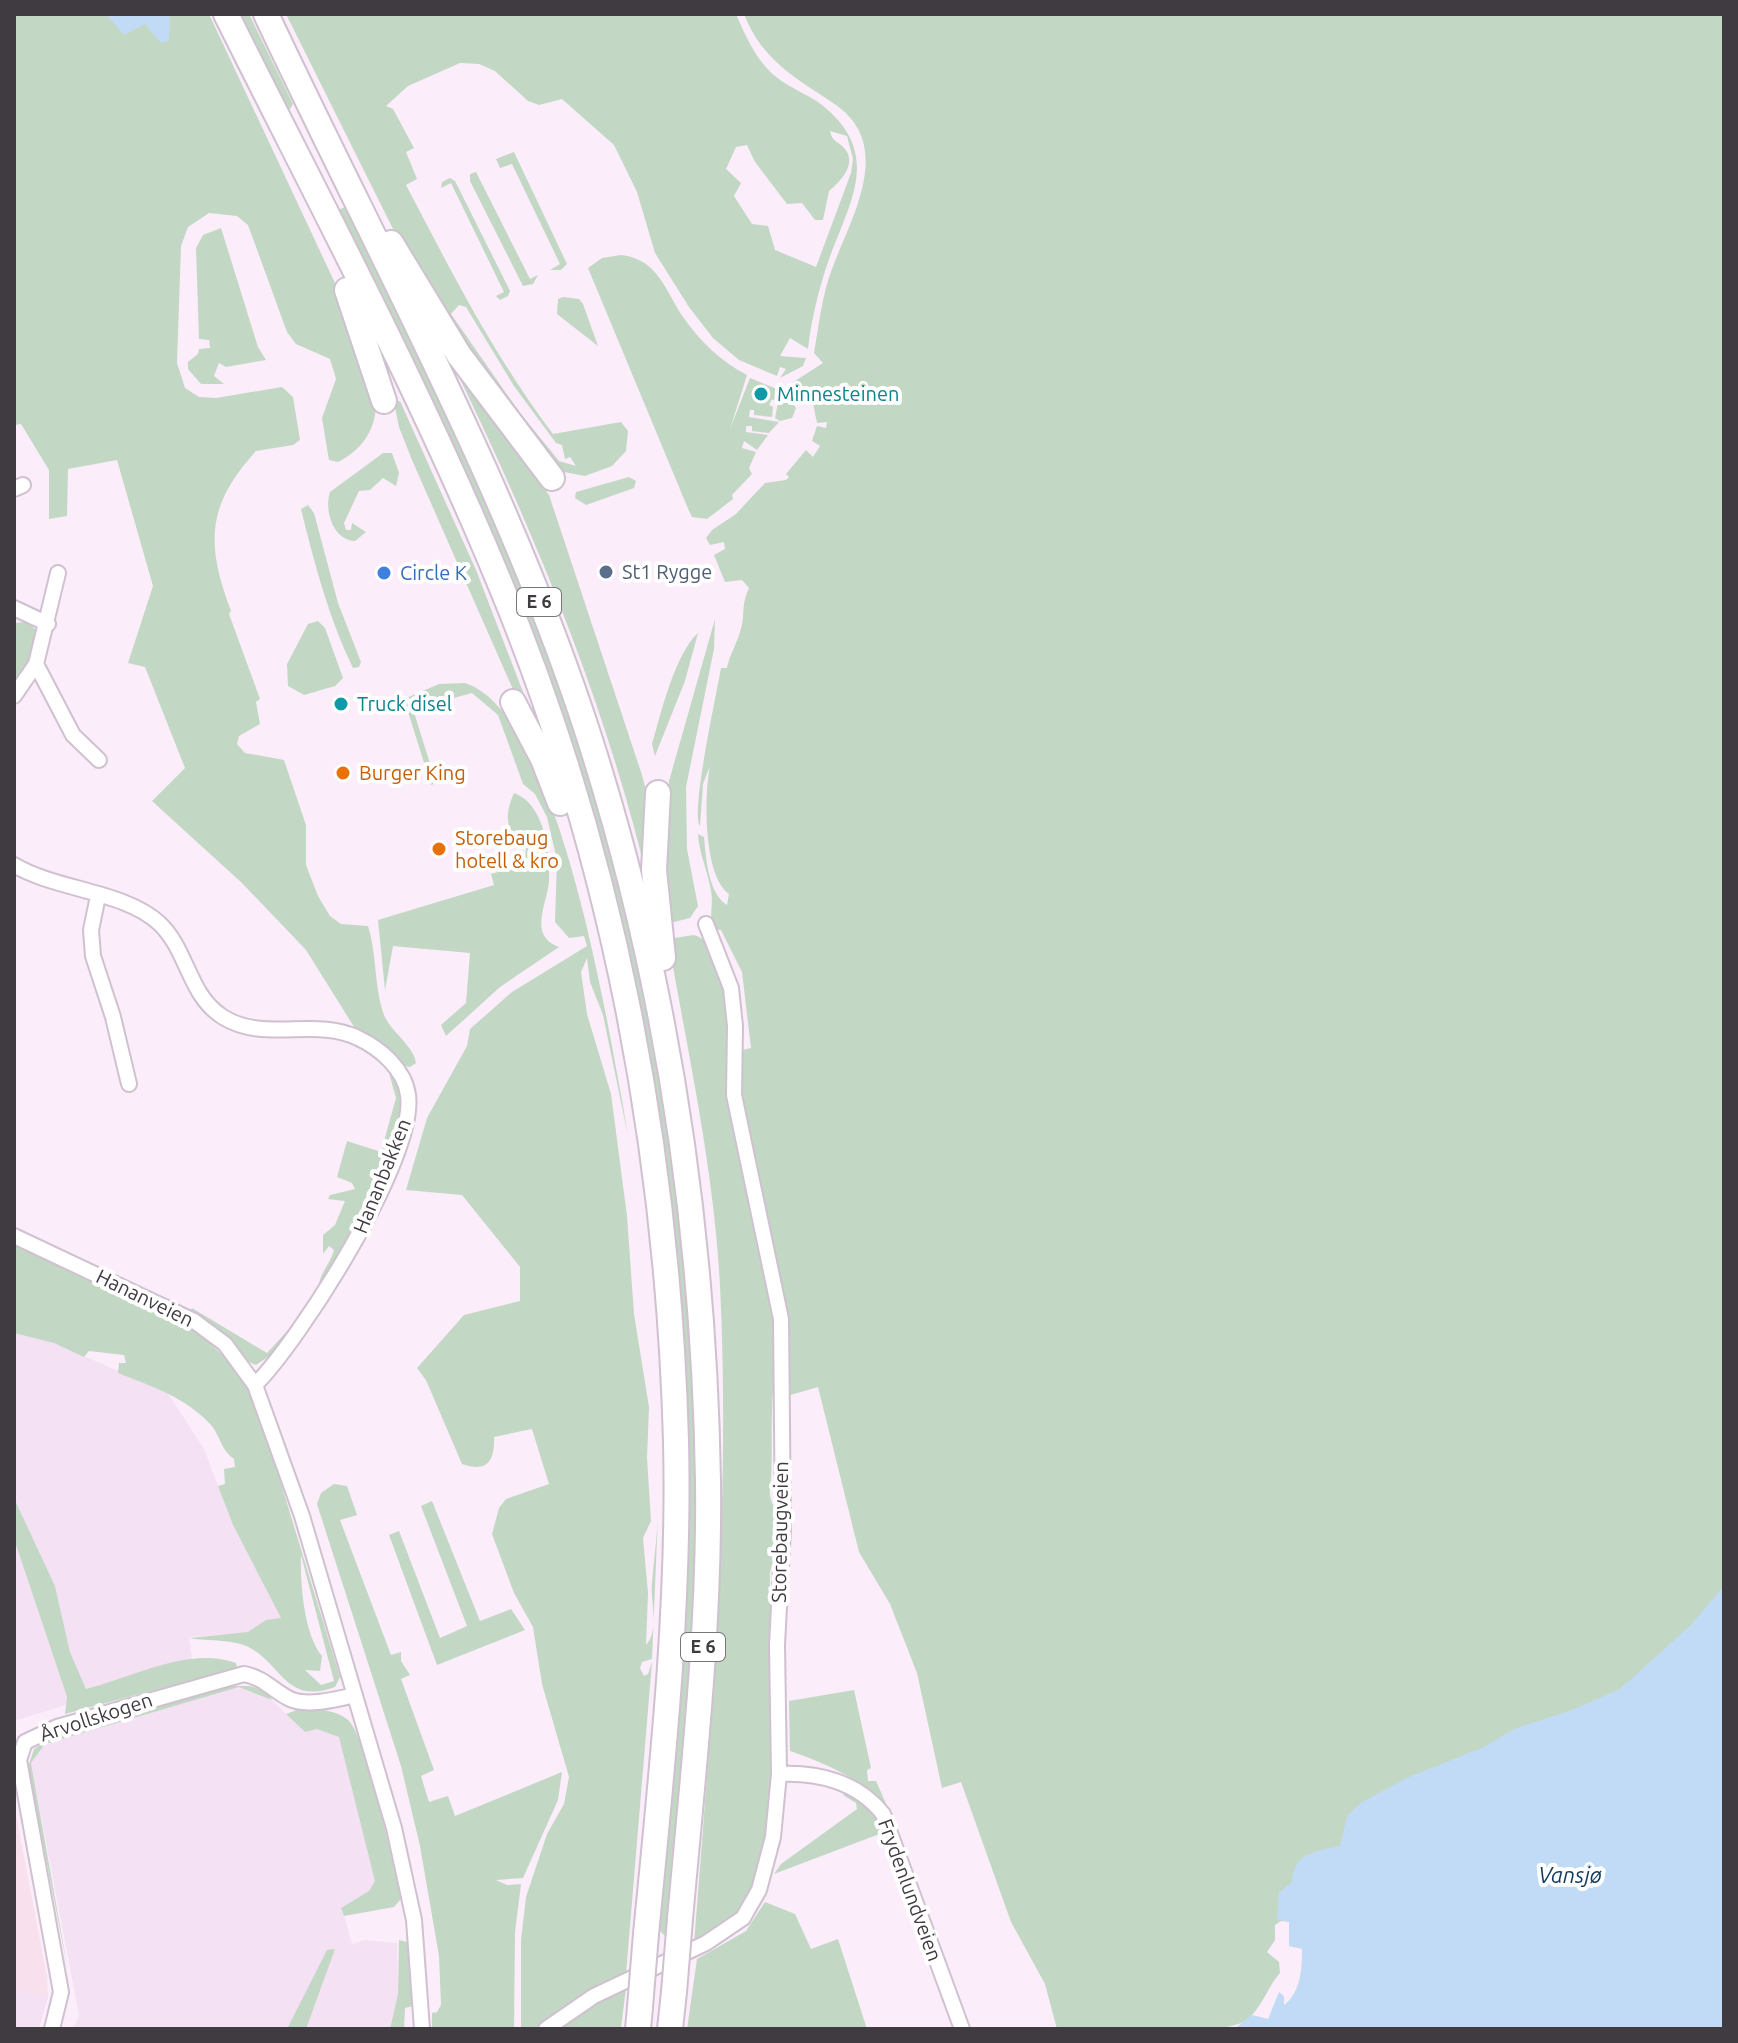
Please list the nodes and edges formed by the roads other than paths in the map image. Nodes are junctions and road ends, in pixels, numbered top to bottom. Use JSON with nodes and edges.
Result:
{"nodes":[{"id":1,"x":226,"y":14,"type":"edge"},
{"id":2,"x":266,"y":14,"type":"edge"},
{"id":3,"x":346,"y":185,"type":"junction"},
{"id":4,"x":342,"y":249,"type":"junction"},
{"id":5,"x":384,"y":401,"type":"dead end"},
{"id":6,"x":552,"y":478,"type":"dead end"},
{"id":7,"x":58,"y":573,"type":"dead end"},
{"id":8,"x":14,"y":608,"type":"edge"},
{"id":9,"x":48,"y":624,"type":"junction"},
{"id":10,"x":36,"y":664,"type":"junction"},
{"id":11,"x":14,"y":696,"type":"edge"},
{"id":12,"x":513,"y":702,"type":"dead end"},
{"id":13,"x":99,"y":760,"type":"dead end"},
{"id":14,"x":658,"y":793,"type":"dead end"},
{"id":15,"x":14,"y":865,"type":"edge"},
{"id":16,"x":98,"y":896,"type":"junction"},
{"id":17,"x":706,"y":924,"type":"dead end"},
{"id":18,"x":611,"y":934,"type":"junction"},
{"id":19,"x":666,"y":1043,"type":"junction"},
{"id":20,"x":129,"y":1084,"type":"dead end"},
{"id":21,"x":14,"y":1236,"type":"edge"},
{"id":22,"x":255,"y":1385,"type":"junction"},
{"id":23,"x":355,"y":1695,"type":"junction"},
{"id":24,"x":779,"y":1774,"type":"junction"},
{"id":25,"x":639,"y":2018,"type":"edge"},
{"id":26,"x":52,"y":2029,"type":"edge"},
{"id":27,"x":422,"y":2029,"type":"edge"},
{"id":28,"x":546,"y":2029,"type":"edge"},
{"id":29,"x":670,"y":2029,"type":"edge"},
{"id":30,"x":962,"y":2029,"type":"edge"}],
"edges":[{"from":1,"to":4,"type":"highway","number":"E 6"},
{"from":2,"to":3,"type":"highway","number":"E 6"},
{"from":3,"to":6,"type":"highway","number":"E 6"},
{"from":3,"to":19,"type":"highway","number":"E 6"},
{"from":4,"to":5,"type":"highway","number":"E 6"},
{"from":4,"to":18,"type":"highway","number":"E 6"},
{"from":7,"to":9,"type":"street"},
{"from":8,"to":9,"type":"street"},
{"from":9,"to":10,"type":"street"},
{"from":10,"to":11,"type":"street"},
{"from":10,"to":13,"type":"street"},
{"from":12,"to":18,"type":"highway","number":"E 6"},
{"from":14,"to":19,"type":"highway","number":"E 6"},
{"from":15,"to":16,"type":"street","name":"Hananbakken"},
{"from":16,"to":20,"type":"street"},
{"from":16,"to":22,"type":"street","name":"Hananbakken"},
{"from":17,"to":24,"type":"street","name":"Storebaugveien"},
{"from":18,"to":25,"type":"highway","number":"E 6","bridge":true},
{"from":19,"to":29,"type":"highway","number":"E 6","bridge":true},
{"from":21,"to":22,"type":"street","name":"Hananveien"},
{"from":22,"to":23,"type":"street"},
{"from":23,"to":26,"type":"street","name":"Årvollskogen"},
{"from":23,"to":27,"type":"street"},
{"from":24,"to":28,"type":"street","name":"Storebaugveien"},
{"from":24,"to":30,"type":"street","name":"Frydenlundveien"}]}
